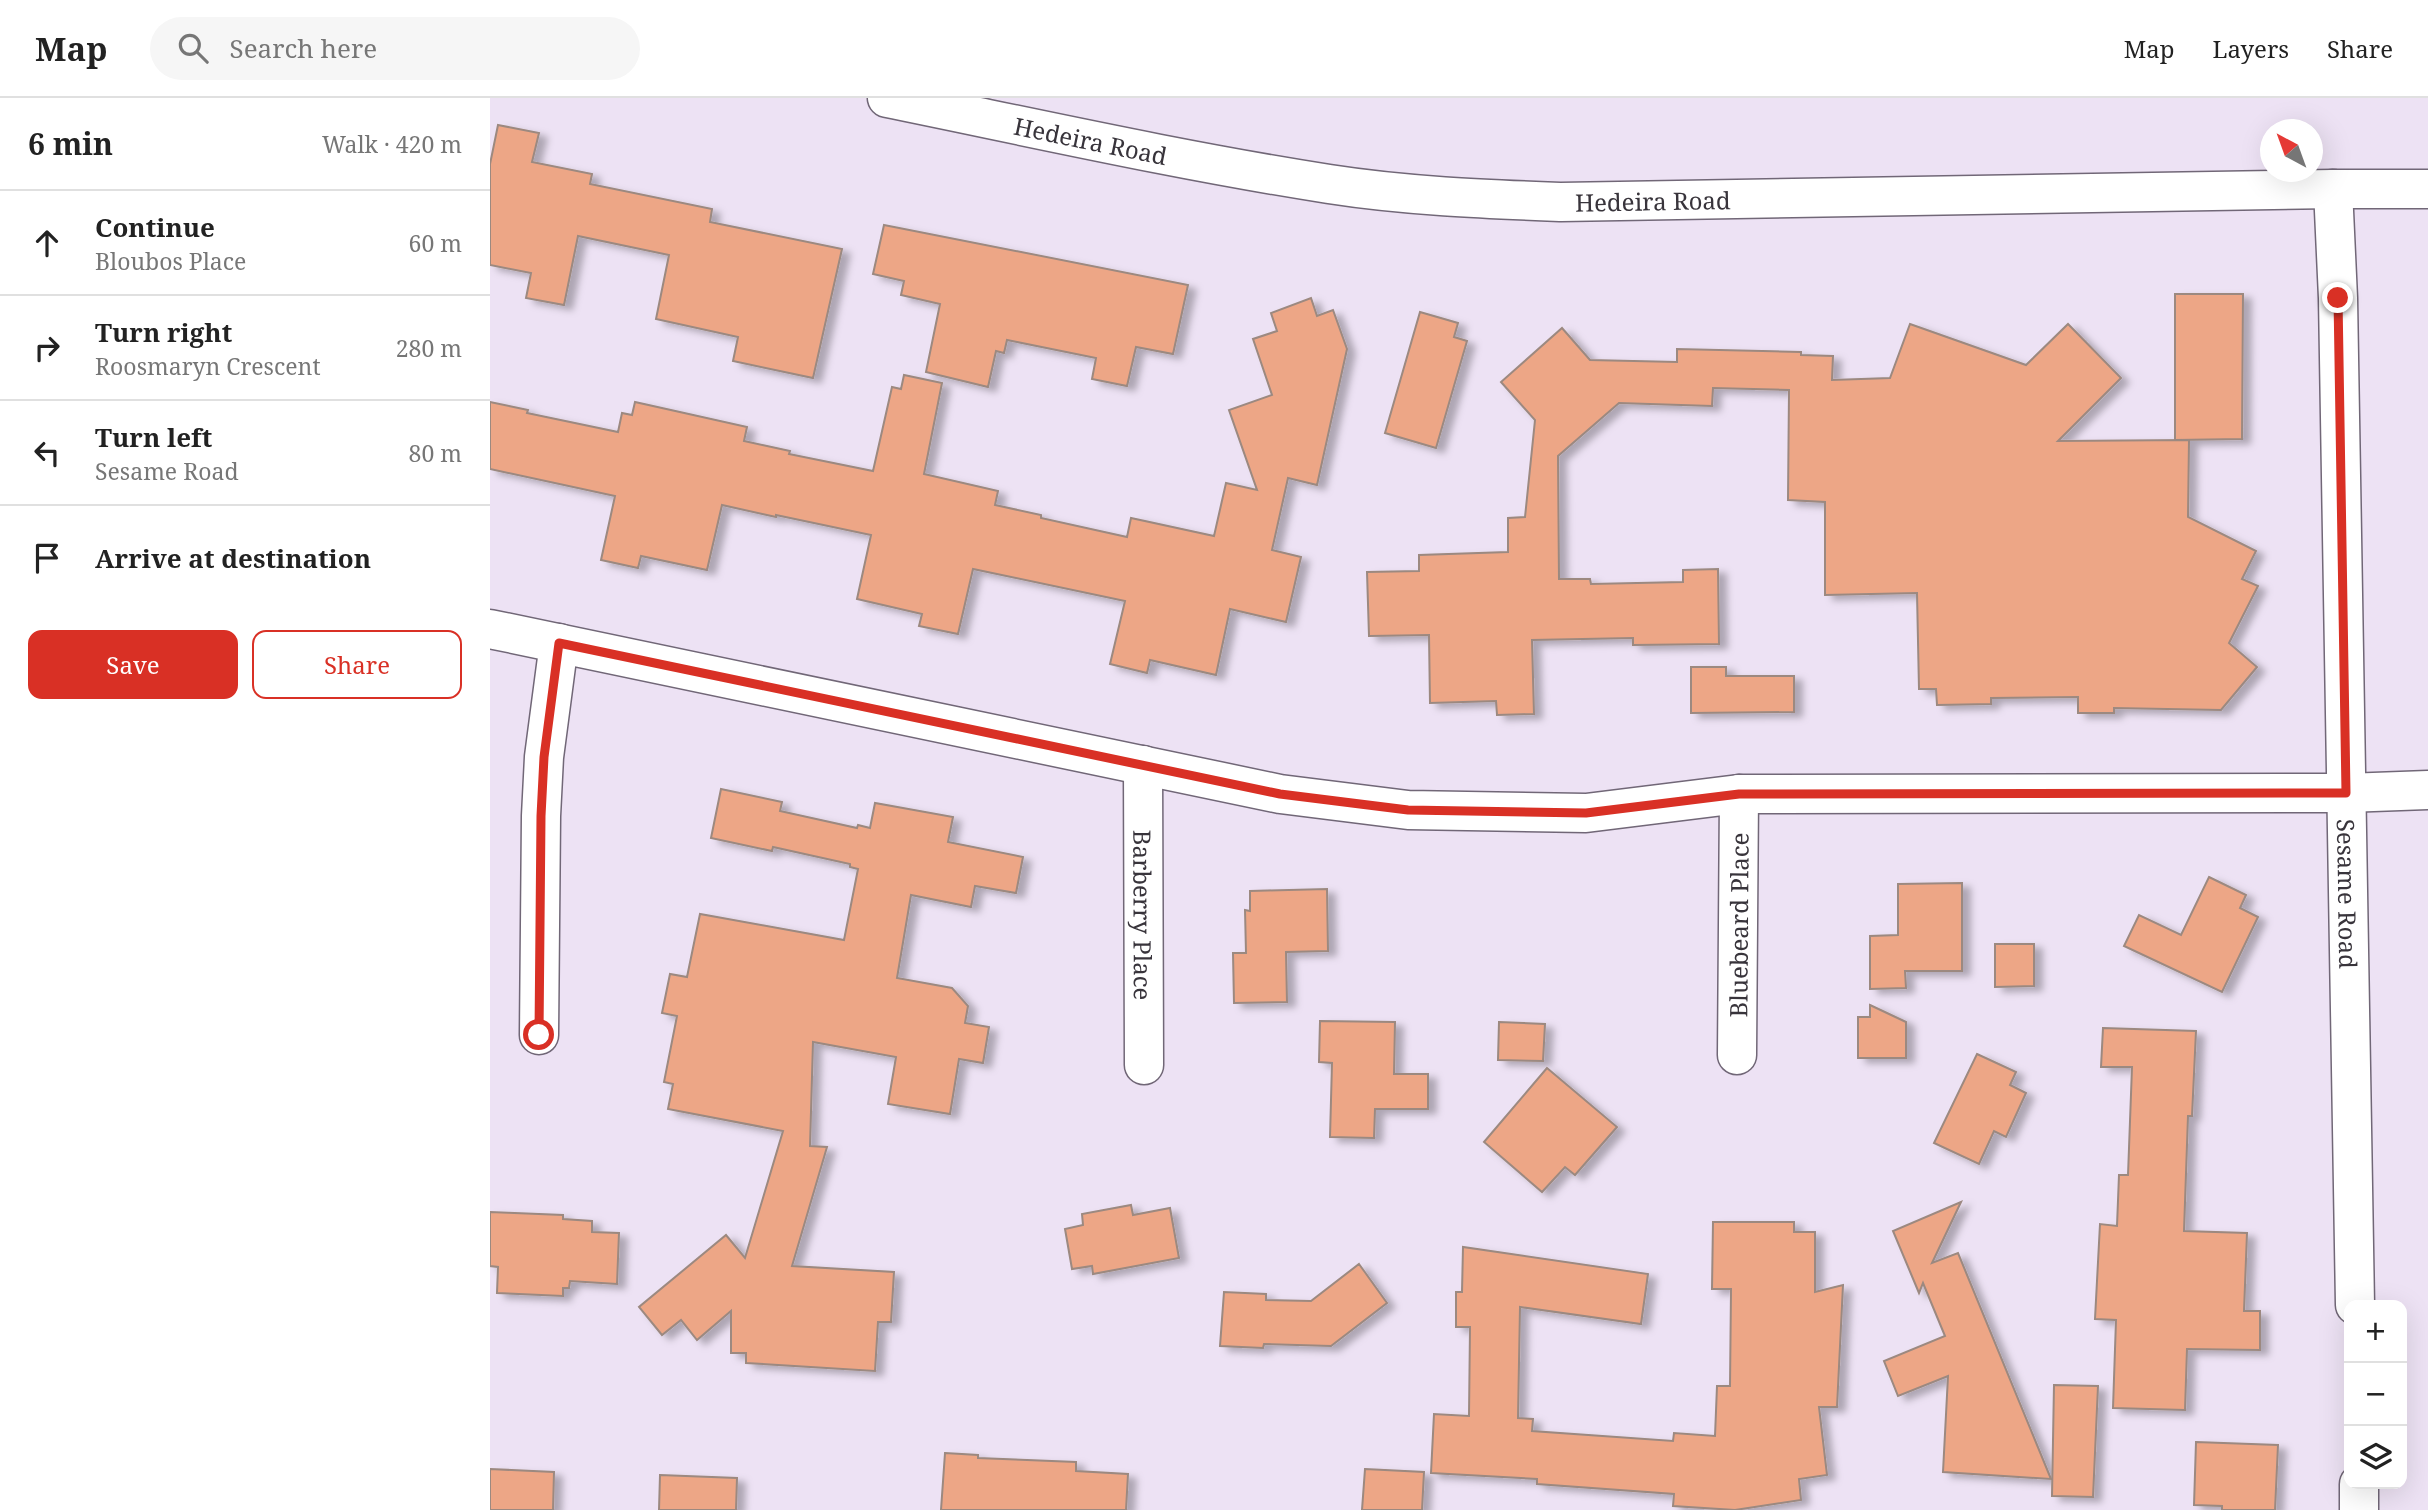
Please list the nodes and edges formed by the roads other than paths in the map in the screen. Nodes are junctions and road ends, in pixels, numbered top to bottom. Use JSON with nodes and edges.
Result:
{"nodes":[{"id":1,"x":887,"y":98,"type":"edge"},
{"id":2,"x":2333,"y":189,"type":"junction"},
{"id":3,"x":2428,"y":189,"type":"edge"},
{"id":4,"x":490,"y":629,"type":"edge"},
{"id":5,"x":559,"y":643,"type":"junction"},
{"id":6,"x":1143,"y":765,"type":"junction"},
{"id":7,"x":2428,"y":790,"type":"edge"},
{"id":8,"x":2346,"y":793,"type":"junction"},
{"id":9,"x":1739,"y":794,"type":"junction"},
{"id":10,"x":539,"y":1035,"type":"dead end"},
{"id":11,"x":1737,"y":1055,"type":"dead end"},
{"id":12,"x":1143,"y":1065,"type":"dead end"},
{"id":13,"x":2355,"y":1300,"type":"edge"},
{"id":14,"x":2359,"y":1489,"type":"edge"},
{"id":15,"x":2359,"y":1510,"type":"edge"}],
"edges":[{"from":1,"to":2,"type":"street","name":"Hedeira Road"},
{"from":2,"to":3,"type":"street","name":"Hedeira Road"},
{"from":2,"to":8,"type":"street","name":"Sesame Road"},
{"from":4,"to":5,"type":"street"},
{"from":5,"to":6,"type":"street"},
{"from":5,"to":10,"type":"street"},
{"from":6,"to":9,"type":"street"},
{"from":6,"to":12,"type":"street","name":"Barberry Place"},
{"from":7,"to":8,"type":"street"},
{"from":8,"to":9,"type":"street"},
{"from":8,"to":13,"type":"street","name":"Sesame Road"},
{"from":9,"to":11,"type":"street","name":"Bluebeard Place"},
{"from":14,"to":15,"type":"street"}]}
